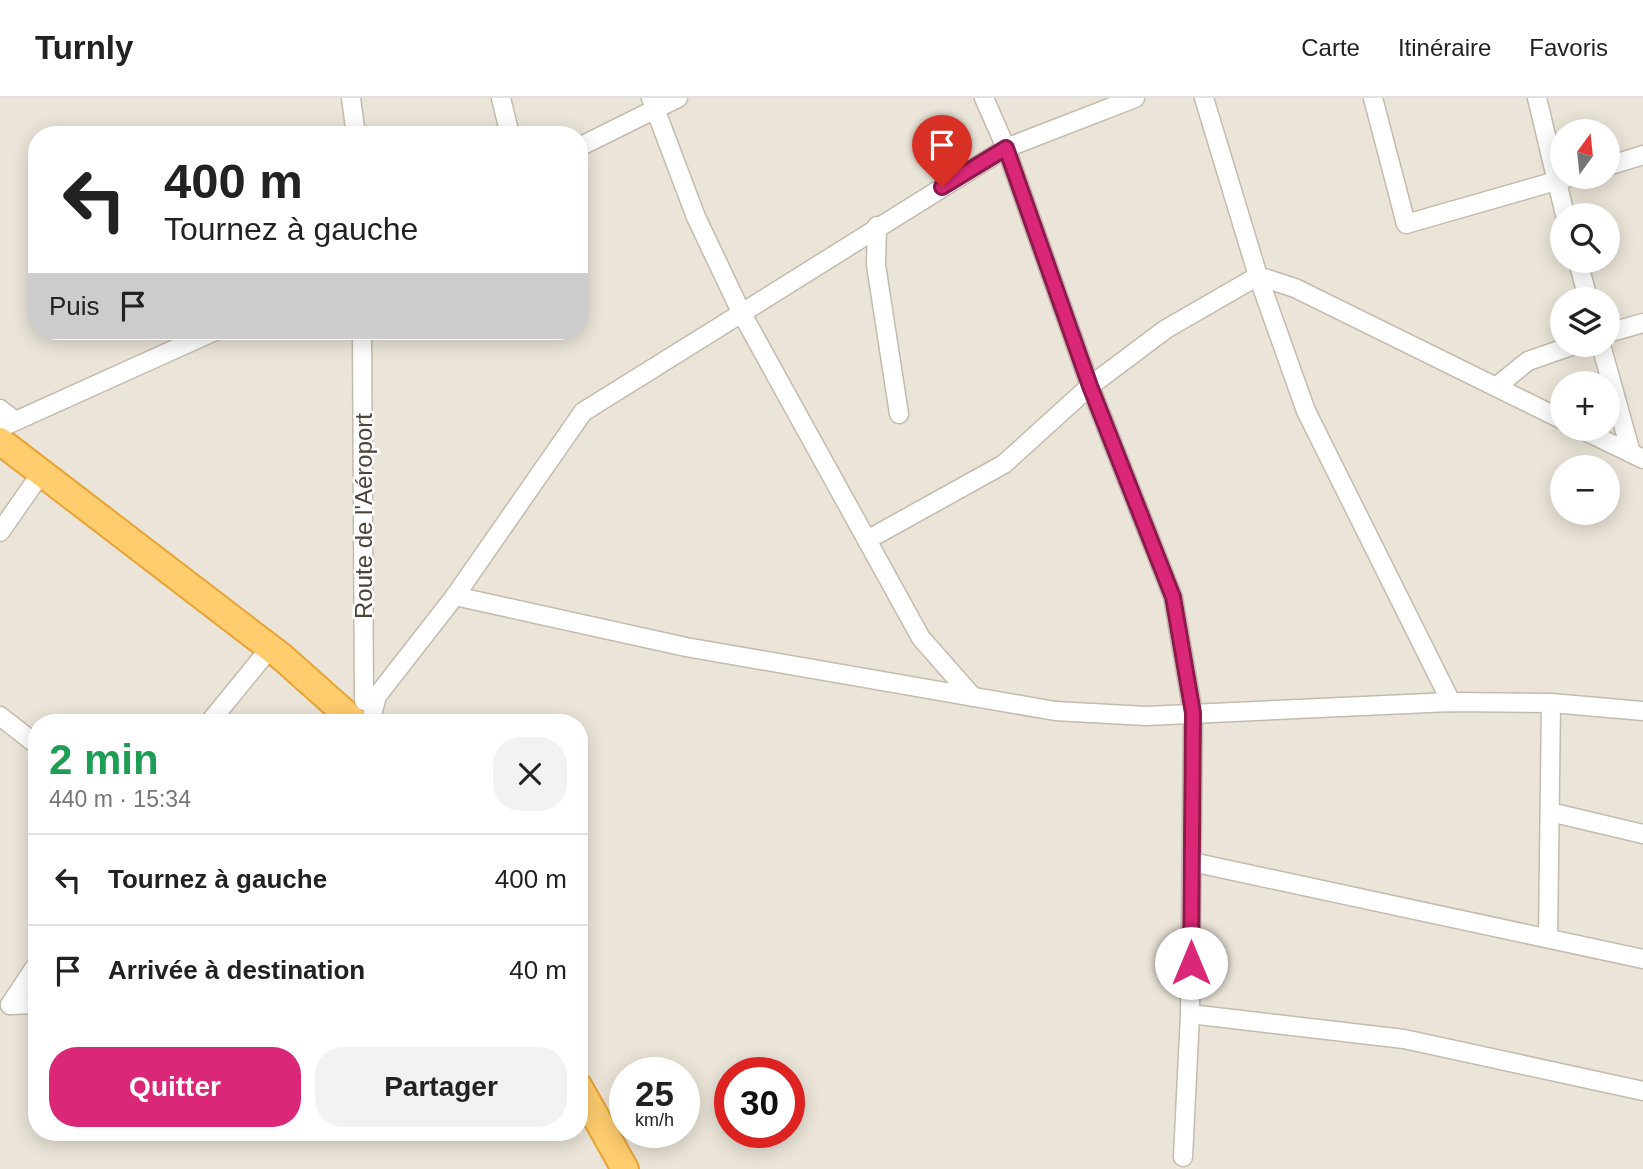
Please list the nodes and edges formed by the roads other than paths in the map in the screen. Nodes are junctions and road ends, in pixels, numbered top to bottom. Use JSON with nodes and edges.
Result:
{"nodes":[{"id":1,"x":351,"y":98,"type":"edge"},
{"id":2,"x":501,"y":98,"type":"edge"},
{"id":3,"x":678,"y":98,"type":"edge"},
{"id":4,"x":984,"y":98,"type":"edge"},
{"id":5,"x":1135,"y":98,"type":"edge"},
{"id":6,"x":1204,"y":98,"type":"edge"},
{"id":7,"x":1373,"y":98,"type":"edge"},
{"id":8,"x":1537,"y":98,"type":"edge"},
{"id":9,"x":652,"y":104,"type":"edge"},
{"id":10,"x":355,"y":126,"type":"edge"},
{"id":11,"x":508,"y":126,"type":"edge"},
{"id":12,"x":1550,"y":138,"type":"edge"},
{"id":13,"x":588,"y":142,"type":"edge"},
{"id":14,"x":1006,"y":148,"type":"junction"},
{"id":15,"x":1643,"y":155,"type":"edge"},
{"id":16,"x":1620,"y":162,"type":"edge"},
{"id":17,"x":1550,"y":183,"type":"edge"},
{"id":18,"x":877,"y":226,"type":"junction"},
{"id":19,"x":1258,"y":276,"type":"junction"},
{"id":20,"x":741,"y":312,"type":"junction"},
{"id":21,"x":1643,"y":324,"type":"edge"},
{"id":22,"x":1620,"y":330,"type":"edge"},
{"id":23,"x":196,"y":340,"type":"edge"},
{"id":24,"x":362,"y":340,"type":"edge"},
{"id":25,"x":1550,"y":353,"type":"edge"},
{"id":26,"x":1605,"y":357,"type":"edge"},
{"id":27,"x":1090,"y":386,"type":"junction"},
{"id":28,"x":1496,"y":387,"type":"junction"},
{"id":29,"x":0,"y":409,"type":"edge"},
{"id":30,"x":899,"y":414,"type":"dead end"},
{"id":31,"x":1550,"y":414,"type":"edge"},
{"id":32,"x":5,"y":430,"type":"edge"},
{"id":33,"x":1606,"y":441,"type":"edge"},
{"id":34,"x":1637,"y":456,"type":"edge"},
{"id":35,"x":42,"y":472,"type":"junction"},
{"id":36,"x":0,"y":532,"type":"edge"},
{"id":37,"x":867,"y":540,"type":"junction"},
{"id":38,"x":455,"y":596,"type":"junction"},
{"id":39,"x":270,"y":648,"type":"junction"},
{"id":40,"x":973,"y":697,"type":"junction"},
{"id":41,"x":1451,"y":702,"type":"junction"},
{"id":42,"x":1551,"y":703,"type":"junction"},
{"id":43,"x":359,"y":707,"type":"edge"},
{"id":44,"x":1643,"y":711,"type":"edge"},
{"id":45,"x":1193,"y":713,"type":"junction"},
{"id":46,"x":216,"y":714,"type":"edge"},
{"id":47,"x":0,"y":716,"type":"edge"},
{"id":48,"x":28,"y":738,"type":"edge"},
{"id":49,"x":1550,"y":812,"type":"junction"},
{"id":50,"x":1643,"y":834,"type":"edge"},
{"id":51,"x":1192,"y":862,"type":"junction"},
{"id":52,"x":1548,"y":938,"type":"junction"},
{"id":53,"x":1643,"y":959,"type":"edge"},
{"id":54,"x":28,"y":978,"type":"edge"},
{"id":55,"x":28,"y":1004,"type":"edge"},
{"id":56,"x":1191,"y":1014,"type":"junction"},
{"id":57,"x":1643,"y":1091,"type":"edge"},
{"id":58,"x":588,"y":1103,"type":"edge"},
{"id":59,"x":1183,"y":1157,"type":"dead end"},
{"id":60,"x":625,"y":1169,"type":"edge"}],
"edges":[{"from":1,"to":10,"type":"street"},
{"from":2,"to":11,"type":"street"},
{"from":3,"to":9,"type":"street"},
{"from":4,"to":14,"type":"street"},
{"from":5,"to":14,"type":"street"},
{"from":6,"to":19,"type":"street"},
{"from":7,"to":17,"type":"street"},
{"from":8,"to":12,"type":"street"},
{"from":9,"to":13,"type":"street"},
{"from":9,"to":20,"type":"street"},
{"from":14,"to":18,"type":"street"},
{"from":14,"to":27,"type":"street"},
{"from":15,"to":16,"type":"street"},
{"from":18,"to":20,"type":"street"},
{"from":18,"to":30,"type":"street"},
{"from":19,"to":27,"type":"street"},
{"from":19,"to":28,"type":"street"},
{"from":19,"to":41,"type":"street"},
{"from":20,"to":37,"type":"street"},
{"from":20,"to":38,"type":"street"},
{"from":21,"to":22,"type":"street"},
{"from":23,"to":32,"type":"street"},
{"from":24,"to":43,"type":"street","name":"Route de l'Aéroport"},
{"from":25,"to":28,"type":"street"},
{"from":26,"to":34,"type":"street"},
{"from":27,"to":37,"type":"street"},
{"from":27,"to":45,"type":"street"},
{"from":28,"to":31,"type":"street"},
{"from":29,"to":32,"type":"street"},
{"from":32,"to":35,"type":"highway"},
{"from":33,"to":34,"type":"street"},
{"from":35,"to":36,"type":"street"},
{"from":35,"to":39,"type":"highway"},
{"from":37,"to":40,"type":"street"},
{"from":38,"to":40,"type":"street"},
{"from":38,"to":43,"type":"street"},
{"from":39,"to":43,"type":"highway"},
{"from":39,"to":46,"type":"street"},
{"from":40,"to":45,"type":"street"},
{"from":41,"to":42,"type":"street"},
{"from":41,"to":45,"type":"street"},
{"from":42,"to":44,"type":"street"},
{"from":42,"to":49,"type":"street"},
{"from":45,"to":51,"type":"street"},
{"from":47,"to":48,"type":"street"},
{"from":49,"to":50,"type":"street"},
{"from":49,"to":52,"type":"street"},
{"from":51,"to":52,"type":"street"},
{"from":51,"to":56,"type":"street"},
{"from":52,"to":53,"type":"street"},
{"from":54,"to":55,"type":"street"},
{"from":56,"to":57,"type":"street"},
{"from":56,"to":59,"type":"street"},
{"from":58,"to":60,"type":"highway"}]}
